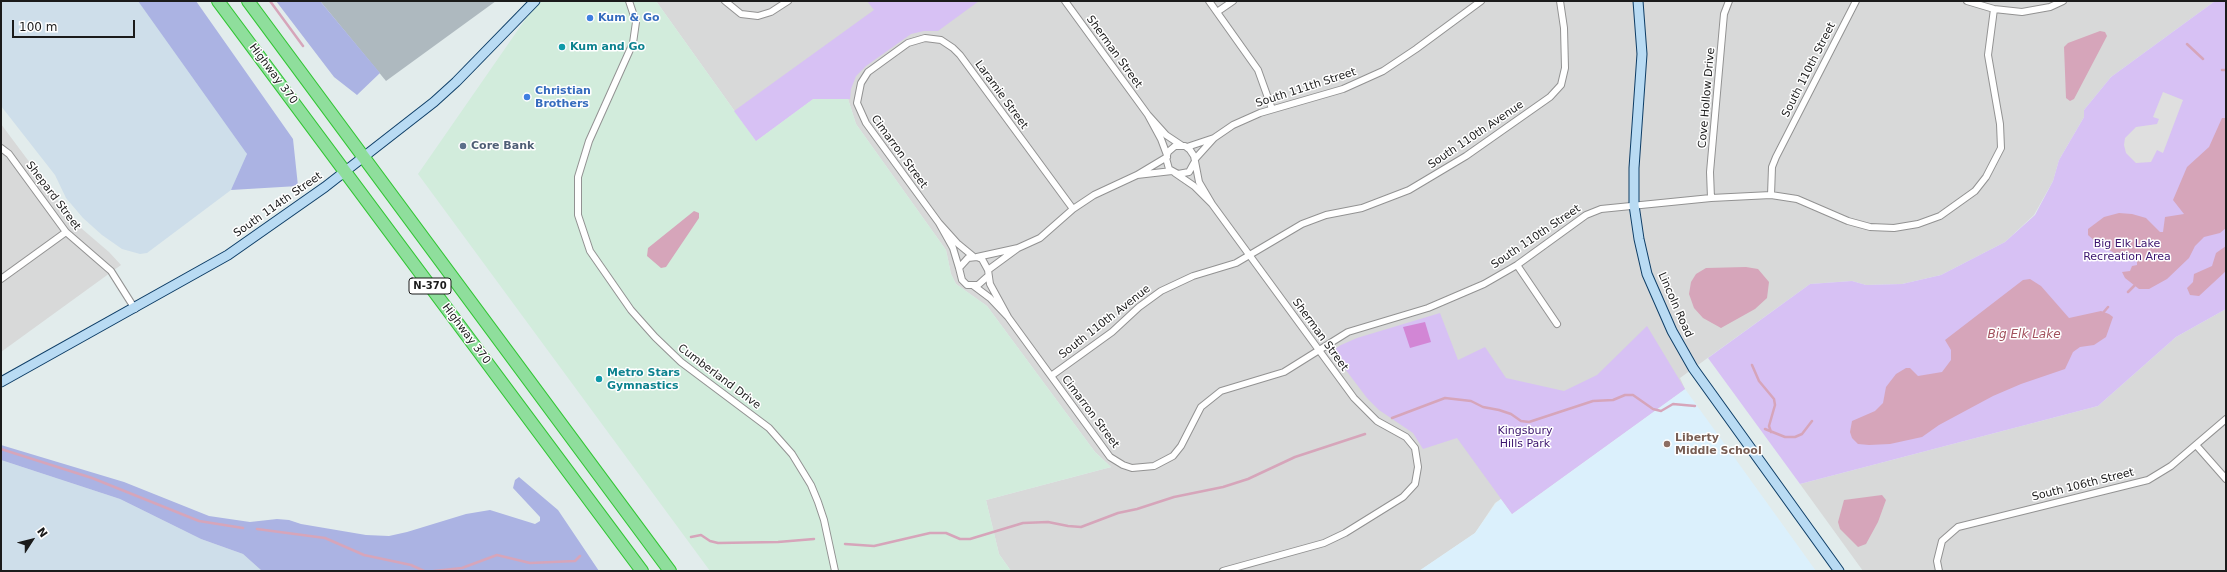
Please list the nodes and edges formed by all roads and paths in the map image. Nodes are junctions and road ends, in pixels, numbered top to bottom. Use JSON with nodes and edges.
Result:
{"nodes":[{"id":1,"x":218,"y":1,"type":"edge"},
{"id":2,"x":248,"y":1,"type":"edge"},
{"id":3,"x":535,"y":1,"type":"edge"},
{"id":4,"x":629,"y":1,"type":"edge"},
{"id":5,"x":725,"y":1,"type":"edge"},
{"id":6,"x":788,"y":1,"type":"edge"},
{"id":7,"x":1065,"y":1,"type":"edge"},
{"id":8,"x":1208,"y":1,"type":"edge"},
{"id":9,"x":1233,"y":1,"type":"edge"},
{"id":10,"x":1481,"y":1,"type":"edge"},
{"id":11,"x":1560,"y":1,"type":"edge"},
{"id":12,"x":1638,"y":1,"type":"edge"},
{"id":13,"x":1729,"y":1,"type":"edge"},
{"id":14,"x":1856,"y":1,"type":"edge"},
{"id":15,"x":1967,"y":1,"type":"edge"},
{"id":16,"x":2062,"y":1,"type":"edge"},
{"id":17,"x":1994,"y":9,"type":"junction"},
{"id":18,"x":1217,"y":12,"type":"junction"},
{"id":19,"x":892,"y":54,"type":"joint"},
{"id":20,"x":1272,"y":109,"type":"junction"},
{"id":21,"x":1148,"y":115,"type":"junction"},
{"id":22,"x":1214,"y":138,"type":"junction"},
{"id":23,"x":1184,"y":146,"type":"junction"},
{"id":24,"x":1,"y":148,"type":"edge"},
{"id":25,"x":1167,"y":156,"type":"junction"},
{"id":26,"x":362,"y":157,"type":"junction"},
{"id":27,"x":1195,"y":161,"type":"junction"},
{"id":28,"x":345,"y":171,"type":"junction"},
{"id":29,"x":1173,"y":172,"type":"junction"},
{"id":30,"x":1137,"y":175,"type":"junction"},
{"id":31,"x":1771,"y":195,"type":"junction"},
{"id":32,"x":1710,"y":198,"type":"junction"},
{"id":33,"x":1212,"y":204,"type":"junction"},
{"id":34,"x":1634,"y":205,"type":"junction"},
{"id":35,"x":1073,"y":209,"type":"junction"},
{"id":36,"x":939,"y":223,"type":"junction"},
{"id":37,"x":66,"y":232,"type":"junction"},
{"id":38,"x":1018,"y":248,"type":"junction"},
{"id":39,"x":1250,"y":256,"type":"junction"},
{"id":40,"x":975,"y":257,"type":"junction"},
{"id":41,"x":1518,"y":265,"type":"junction"},
{"id":42,"x":959,"y":268,"type":"junction"},
{"id":43,"x":988,"y":273,"type":"junction"},
{"id":44,"x":1,"y":280,"type":"edge"},
{"id":45,"x":974,"y":286,"type":"junction"},
{"id":46,"x":135,"y":308,"type":"junction"},
{"id":47,"x":1008,"y":317,"type":"junction"},
{"id":48,"x":1557,"y":324,"type":"dead end"},
{"id":49,"x":1319,"y":350,"type":"junction"},
{"id":50,"x":1051,"y":376,"type":"junction"},
{"id":51,"x":1,"y":382,"type":"edge"},
{"id":52,"x":2226,"y":419,"type":"edge"},
{"id":53,"x":2196,"y":445,"type":"junction"},
{"id":54,"x":1160,"y":464,"type":"joint"},
{"id":55,"x":2226,"y":479,"type":"edge"},
{"id":56,"x":1246,"y":568,"type":"edge"},
{"id":57,"x":642,"y":571,"type":"edge"},
{"id":58,"x":670,"y":571,"type":"edge"},
{"id":59,"x":834,"y":571,"type":"edge"},
{"id":60,"x":1223,"y":571,"type":"edge"},
{"id":61,"x":1839,"y":571,"type":"edge"},
{"id":62,"x":1939,"y":571,"type":"edge"}],
"edges":[{"from":1,"to":28,"type":"highway","name":"Highway 370","number":"N-370"},
{"from":2,"to":26,"type":"highway","name":"Highway 370","number":"N-370"},
{"from":3,"to":26,"type":"street","name":"South 114th Street"},
{"from":4,"to":59,"type":"street","name":"Cumberland Drive"},
{"from":5,"to":6,"type":"street"},
{"from":7,"to":21,"type":"street","name":"Sherman Street"},
{"from":8,"to":18,"type":"street"},
{"from":9,"to":18,"type":"street"},
{"from":10,"to":20,"type":"street","name":"South 111th Street"},
{"from":11,"to":39,"type":"street","name":"South 110th Avenue"},
{"from":12,"to":34,"type":"street","name":"Lincoln Road"},
{"from":13,"to":32,"type":"street","name":"Cove Hollow Drive"},
{"from":14,"to":31,"type":"street","name":"South 110th Street"},
{"from":15,"to":17,"type":"street"},
{"from":16,"to":17,"type":"street"},
{"from":17,"to":31,"type":"street"},
{"from":18,"to":20,"type":"street"},
{"from":19,"to":35,"type":"street","name":"Laramie Street"},
{"from":19,"to":36,"type":"street","name":"Cimarron Street"},
{"from":20,"to":22,"type":"street","name":"South 111th Street"},
{"from":21,"to":23,"type":"street","name":"Sherman Street"},
{"from":21,"to":25,"type":"street","name":"Sherman Street"},
{"from":22,"to":23,"type":"street","name":"South 111th Street"},
{"from":22,"to":27,"type":"street","name":"South 111th Street"},
{"from":23,"to":25,"type":"street"},
{"from":23,"to":27,"type":"street"},
{"from":24,"to":37,"type":"street","name":"Shepard Street"},
{"from":25,"to":29,"type":"street"},
{"from":25,"to":30,"type":"street"},
{"from":26,"to":28,"type":"street","name":"South 114th Street"},
{"from":26,"to":58,"type":"highway","name":"Highway 370","number":"N-370"},
{"from":27,"to":29,"type":"street"},
{"from":27,"to":33,"type":"street","name":"Sherman Street"},
{"from":28,"to":46,"type":"street","name":"South 114th Street"},
{"from":28,"to":57,"type":"highway","name":"Highway 370","number":"N-370"},
{"from":29,"to":30,"type":"street"},
{"from":29,"to":33,"type":"street","name":"Sherman Street"},
{"from":30,"to":35,"type":"street"},
{"from":31,"to":32,"type":"street","name":"South 110th Street"},
{"from":32,"to":34,"type":"street","name":"South 110th Street"},
{"from":33,"to":39,"type":"street","name":"Sherman Street"},
{"from":34,"to":41,"type":"street","name":"South 110th Street"},
{"from":34,"to":61,"type":"street","name":"Lincoln Road"},
{"from":35,"to":38,"type":"street"},
{"from":36,"to":40,"type":"street","name":"Cimarron Street"},
{"from":36,"to":42,"type":"street","name":"Cimarron Street"},
{"from":37,"to":44,"type":"street"},
{"from":37,"to":46,"type":"street","name":"Shepard Street"},
{"from":38,"to":40,"type":"street"},
{"from":38,"to":43,"type":"street"},
{"from":39,"to":49,"type":"street","name":"Sherman Street"},
{"from":39,"to":50,"type":"street","name":"South 110th Avenue"},
{"from":40,"to":42,"type":"street"},
{"from":40,"to":43,"type":"street"},
{"from":41,"to":48,"type":"street"},
{"from":41,"to":49,"type":"street","name":"South 110th Street"},
{"from":42,"to":45,"type":"street"},
{"from":43,"to":45,"type":"street"},
{"from":43,"to":47,"type":"street","name":"Cimarron Street"},
{"from":45,"to":47,"type":"street","name":"Cimarron Street"},
{"from":46,"to":51,"type":"street","name":"South 114th Street"},
{"from":47,"to":50,"type":"street","name":"Cimarron Street"},
{"from":49,"to":54,"type":"street","name":"South 110th Street"},
{"from":49,"to":56,"type":"street","name":"Sherman Street"},
{"from":50,"to":54,"type":"street","name":"Cimarron Street"},
{"from":52,"to":53,"type":"street","name":"South 106th Street"},
{"from":53,"to":55,"type":"street"},
{"from":53,"to":62,"type":"street","name":"South 106th Street"},
{"from":56,"to":60,"type":"street"}]}
